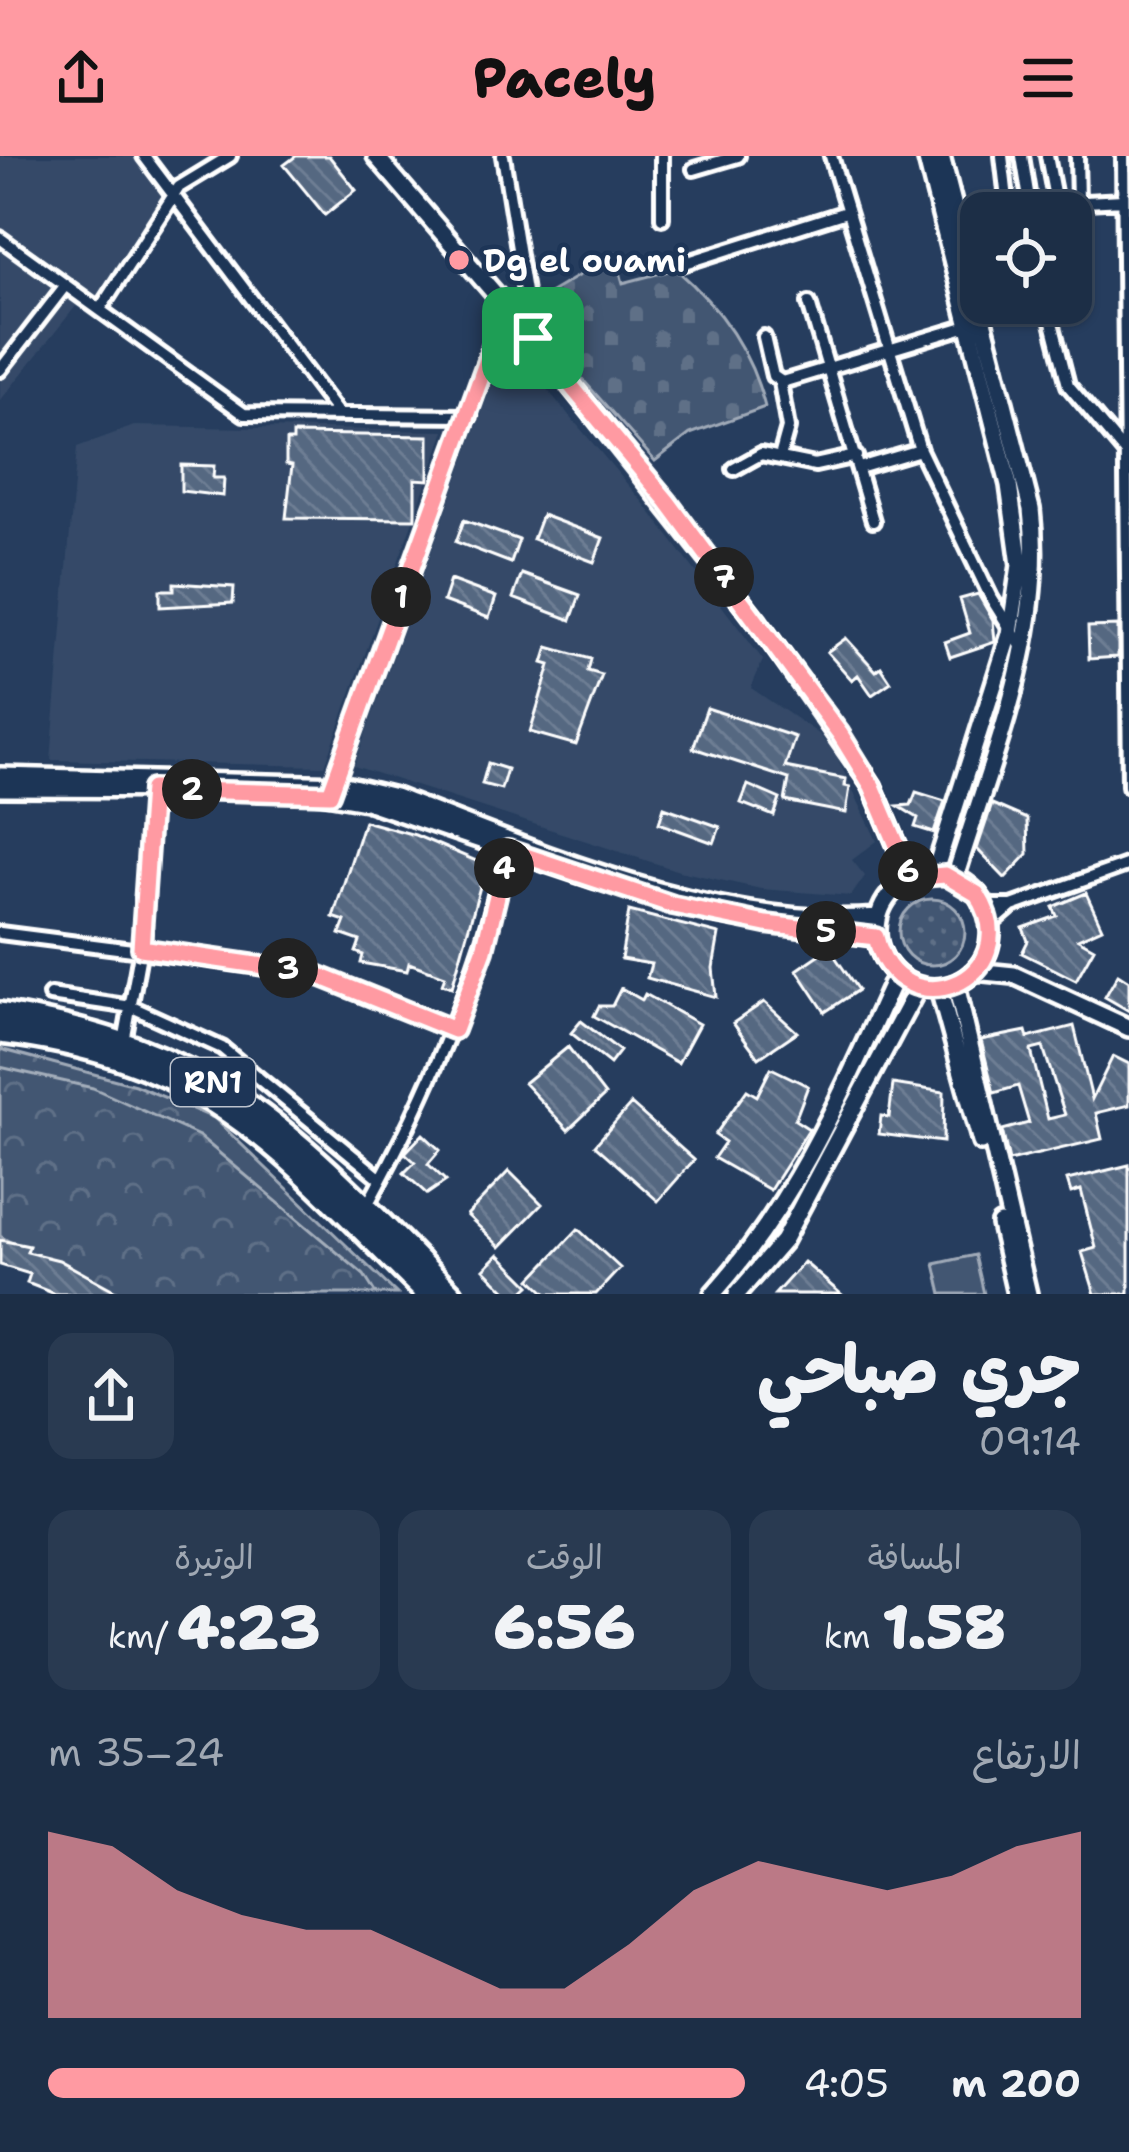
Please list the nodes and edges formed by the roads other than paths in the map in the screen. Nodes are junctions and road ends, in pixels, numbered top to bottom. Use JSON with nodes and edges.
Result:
{"nodes":[{"id":1,"x":144,"y":156,"type":"edge"},
{"id":2,"x":230,"y":156,"type":"edge"},
{"id":3,"x":376,"y":156,"type":"edge"},
{"id":4,"x":503,"y":156,"type":"edge"},
{"id":5,"x":662,"y":156,"type":"edge"},
{"id":6,"x":738,"y":156,"type":"edge"},
{"id":7,"x":831,"y":156,"type":"edge"},
{"id":8,"x":926,"y":156,"type":"edge"},
{"id":9,"x":940,"y":156,"type":"edge"},
{"id":10,"x":1002,"y":156,"type":"edge"},
{"id":11,"x":1022,"y":156,"type":"edge"},
{"id":12,"x":1047,"y":156,"type":"edge"},
{"id":13,"x":1077,"y":156,"type":"edge"},
{"id":14,"x":1123,"y":156,"type":"edge"},
{"id":15,"x":694,"y":169,"type":"dead end"},
{"id":16,"x":1003,"y":192,"type":"edge"},
{"id":17,"x":1028,"y":192,"type":"edge"},
{"id":18,"x":1053,"y":192,"type":"edge"},
{"id":19,"x":1078,"y":192,"type":"edge"},
{"id":20,"x":173,"y":196,"type":"junction"},
{"id":21,"x":1124,"y":200,"type":"junction"},
{"id":22,"x":1092,"y":202,"type":"edge"},
{"id":23,"x":846,"y":212,"type":"junction"},
{"id":24,"x":662,"y":218,"type":"dead end"},
{"id":25,"x":0,"y":238,"type":"edge"},
{"id":26,"x":1127,"y":257,"type":"edge"},
{"id":27,"x":682,"y":264,"type":"dead end"},
{"id":28,"x":65,"y":286,"type":"junction"},
{"id":29,"x":809,"y":303,"type":"dead end"},
{"id":30,"x":506,"y":308,"type":"junction"},
{"id":31,"x":100,"y":309,"type":"junction"},
{"id":32,"x":1052,"y":324,"type":"edge"},
{"id":33,"x":968,"y":326,"type":"junction"},
{"id":34,"x":764,"y":337,"type":"dead end"},
{"id":35,"x":533,"y":338,"type":"junction"},
{"id":36,"x":889,"y":349,"type":"junction"},
{"id":37,"x":829,"y":366,"type":"junction"},
{"id":38,"x":0,"y":370,"type":"edge"},
{"id":39,"x":780,"y":382,"type":"junction"},
{"id":40,"x":339,"y":415,"type":"junction"},
{"id":41,"x":470,"y":416,"type":"junction"},
{"id":42,"x":920,"y":450,"type":"junction"},
{"id":43,"x":1127,"y":455,"type":"edge"},
{"id":44,"x":780,"y":457,"type":"junction"},
{"id":45,"x":858,"y":462,"type":"junction"},
{"id":46,"x":734,"y":470,"type":"dead end"},
{"id":47,"x":873,"y":521,"type":"dead end"},
{"id":48,"x":1128,"y":548,"type":"edge"},
{"id":49,"x":1010,"y":634,"type":"junction"},
{"id":50,"x":1023,"y":649,"type":"junction"},
{"id":51,"x":0,"y":776,"type":"edge"},
{"id":52,"x":151,"y":783,"type":"junction"},
{"id":53,"x":1129,"y":786,"type":"edge"},
{"id":54,"x":0,"y":788,"type":"edge"},
{"id":55,"x":332,"y":789,"type":"junction"},
{"id":56,"x":508,"y":850,"type":"junction"},
{"id":57,"x":529,"y":851,"type":"junction"},
{"id":58,"x":1129,"y":864,"type":"edge"},
{"id":59,"x":934,"y":874,"type":"junction"},
{"id":60,"x":911,"y":878,"type":"junction"},
{"id":61,"x":955,"y":878,"type":"junction"},
{"id":62,"x":985,"y":906,"type":"junction"},
{"id":63,"x":1012,"y":907,"type":"junction"},
{"id":64,"x":878,"y":917,"type":"junction"},
{"id":65,"x":991,"y":924,"type":"junction"},
{"id":66,"x":0,"y":933,"type":"edge"},
{"id":67,"x":876,"y":937,"type":"junction"},
{"id":68,"x":989,"y":947,"type":"junction"},
{"id":69,"x":141,"y":948,"type":"junction"},
{"id":70,"x":976,"y":971,"type":"junction"},
{"id":71,"x":896,"y":975,"type":"junction"},
{"id":72,"x":1014,"y":975,"type":"junction"},
{"id":73,"x":918,"y":987,"type":"junction"},
{"id":74,"x":947,"y":987,"type":"junction"},
{"id":75,"x":50,"y":995,"type":"dead end"},
{"id":76,"x":132,"y":1006,"type":"junction"},
{"id":77,"x":0,"y":1014,"type":"edge"},
{"id":78,"x":1129,"y":1028,"type":"edge"},
{"id":79,"x":454,"y":1030,"type":"junction"},
{"id":80,"x":0,"y":1031,"type":"edge"},
{"id":81,"x":124,"y":1042,"type":"junction"},
{"id":82,"x":381,"y":1179,"type":"junction"},
{"id":83,"x":365,"y":1208,"type":"junction"},
{"id":84,"x":377,"y":1232,"type":"junction"},
{"id":85,"x":408,"y":1294,"type":"edge"},
{"id":86,"x":428,"y":1294,"type":"edge"},
{"id":87,"x":451,"y":1294,"type":"edge"},
{"id":88,"x":471,"y":1294,"type":"edge"},
{"id":89,"x":713,"y":1294,"type":"edge"},
{"id":90,"x":737,"y":1294,"type":"edge"},
{"id":91,"x":1016,"y":1294,"type":"edge"},
{"id":92,"x":1028,"y":1294,"type":"edge"}],
"edges":[{"from":1,"to":20,"type":"street"},
{"from":2,"to":20,"type":"street"},
{"from":3,"to":30,"type":"main road"},
{"from":4,"to":35,"type":"street"},
{"from":5,"to":24,"type":"street"},
{"from":6,"to":15,"type":"street"},
{"from":7,"to":23,"type":"street"},
{"from":8,"to":33,"type":"main road"},
{"from":9,"to":50,"type":"main road"},
{"from":10,"to":16,"type":"street"},
{"from":11,"to":17,"type":"street"},
{"from":12,"to":18,"type":"street"},
{"from":13,"to":19,"type":"street"},
{"from":14,"to":21,"type":"street"},
{"from":20,"to":31,"type":"street"},
{"from":20,"to":40,"type":"street"},
{"from":21,"to":22,"type":"street"},
{"from":21,"to":26,"type":"street"},
{"from":23,"to":27,"type":"street"},
{"from":23,"to":36,"type":"street"},
{"from":25,"to":28,"type":"street"},
{"from":26,"to":43,"type":"street"},
{"from":28,"to":31,"type":"street"},
{"from":28,"to":38,"type":"street"},
{"from":29,"to":37,"type":"street"},
{"from":30,"to":35,"type":"main road"},
{"from":30,"to":41,"type":"street"},
{"from":31,"to":40,"type":"street"},
{"from":32,"to":43,"type":"street"},
{"from":33,"to":36,"type":"street"},
{"from":33,"to":49,"type":"main road"},
{"from":34,"to":39,"type":"street"},
{"from":35,"to":60,"type":"main road"},
{"from":36,"to":37,"type":"street"},
{"from":36,"to":42,"type":"street"},
{"from":37,"to":39,"type":"street"},
{"from":37,"to":45,"type":"street"},
{"from":39,"to":44,"type":"street"},
{"from":40,"to":41,"type":"street"},
{"from":41,"to":55,"type":"street"},
{"from":42,"to":45,"type":"street"},
{"from":42,"to":49,"type":"street"},
{"from":43,"to":48,"type":"street"},
{"from":44,"to":45,"type":"street"},
{"from":44,"to":46,"type":"street"},
{"from":45,"to":47,"type":"street"},
{"from":48,"to":53,"type":"street"},
{"from":49,"to":50,"type":"street"},
{"from":49,"to":59,"type":"main road"},
{"from":50,"to":61,"type":"main road"},
{"from":51,"to":52,"type":"main road"},
{"from":52,"to":54,"type":"main road"},
{"from":52,"to":55,"type":"main road"},
{"from":52,"to":69,"type":"street"},
{"from":55,"to":56,"type":"main road"},
{"from":55,"to":57,"type":"main road"},
{"from":56,"to":57,"type":"main road"},
{"from":56,"to":79,"type":"street"},
{"from":57,"to":64,"type":"main road"},
{"from":57,"to":67,"type":"main road"},
{"from":58,"to":63,"type":"street"},
{"from":59,"to":60,"type":"main road"},
{"from":59,"to":61,"type":"main road"},
{"from":60,"to":64,"type":"main road"},
{"from":61,"to":62,"type":"main road"},
{"from":62,"to":63,"type":"street"},
{"from":62,"to":65,"type":"main road"},
{"from":63,"to":65,"type":"street"},
{"from":64,"to":67,"type":"main road"},
{"from":65,"to":68,"type":"main road"},
{"from":66,"to":69,"type":"street"},
{"from":67,"to":71,"type":"main road"},
{"from":68,"to":70,"type":"main road"},
{"from":68,"to":72,"type":"main road"},
{"from":69,"to":76,"type":"street"},
{"from":69,"to":79,"type":"street"},
{"from":70,"to":72,"type":"main road"},
{"from":70,"to":74,"type":"main road"},
{"from":71,"to":73,"type":"main road"},
{"from":71,"to":89,"type":"main road"},
{"from":72,"to":78,"type":"main road"},
{"from":73,"to":74,"type":"main road"},
{"from":73,"to":90,"type":"main road"},
{"from":74,"to":91,"type":"main road"},
{"from":74,"to":92,"type":"main road"},
{"from":75,"to":76,"type":"street"},
{"from":76,"to":81,"type":"street"},
{"from":76,"to":82,"type":"street"},
{"from":77,"to":81,"type":"highway","number":"RN1"},
{"from":79,"to":82,"type":"street"},
{"from":80,"to":84,"type":"highway","number":"RN1"},
{"from":81,"to":83,"type":"highway","number":"RN1"},
{"from":82,"to":83,"type":"street"},
{"from":83,"to":84,"type":"highway","number":"RN1"},
{"from":84,"to":85,"type":"highway"},
{"from":84,"to":86,"type":"highway","number":"RN1"},
{"from":84,"to":87,"type":"highway","number":"RN1"},
{"from":84,"to":88,"type":"highway"}]}
